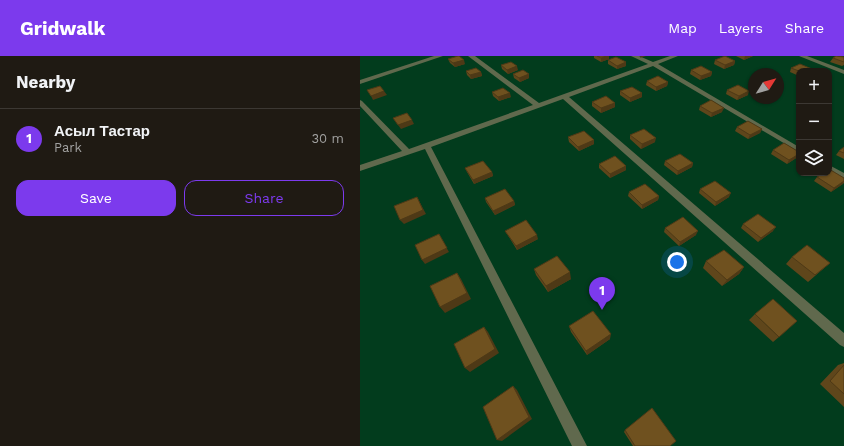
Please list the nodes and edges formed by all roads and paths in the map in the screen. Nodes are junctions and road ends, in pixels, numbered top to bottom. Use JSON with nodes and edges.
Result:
{"nodes":[{"id":1,"x":440,"y":56,"type":"edge"},
{"id":2,"x":471,"y":56,"type":"edge"},
{"id":3,"x":634,"y":56,"type":"edge"},
{"id":4,"x":675,"y":56,"type":"edge"},
{"id":5,"x":802,"y":56,"type":"edge"},
{"id":6,"x":815,"y":58,"type":"edge"},
{"id":7,"x":653,"y":64,"type":"junction"},
{"id":8,"x":844,"y":72,"type":"edge"},
{"id":9,"x":360,"y":82,"type":"edge"},
{"id":10,"x":565,"y":97,"type":"junction"},
{"id":11,"x":360,"y":102,"type":"edge"},
{"id":12,"x":539,"y":106,"type":"junction"},
{"id":13,"x":426,"y":146,"type":"junction"},
{"id":14,"x":796,"y":148,"type":"edge"},
{"id":15,"x":407,"y":152,"type":"junction"},
{"id":16,"x":360,"y":168,"type":"edge"},
{"id":17,"x":832,"y":170,"type":"edge"},
{"id":18,"x":844,"y":176,"type":"edge"},
{"id":19,"x":844,"y":341,"type":"edge"},
{"id":20,"x":580,"y":446,"type":"edge"}],
"edges":[{"from":1,"to":9,"type":"street"},
{"from":2,"to":12,"type":"street"},
{"from":3,"to":7,"type":"street"},
{"from":4,"to":7,"type":"street"},
{"from":5,"to":6,"type":"street"},
{"from":6,"to":8,"type":"street"},
{"from":7,"to":10,"type":"street"},
{"from":7,"to":14,"type":"street"},
{"from":10,"to":12,"type":"street"},
{"from":10,"to":19,"type":"street"},
{"from":11,"to":15,"type":"street"},
{"from":12,"to":13,"type":"street"},
{"from":13,"to":15,"type":"street"},
{"from":13,"to":20,"type":"street"},
{"from":15,"to":16,"type":"street"},
{"from":17,"to":18,"type":"street"}]}
